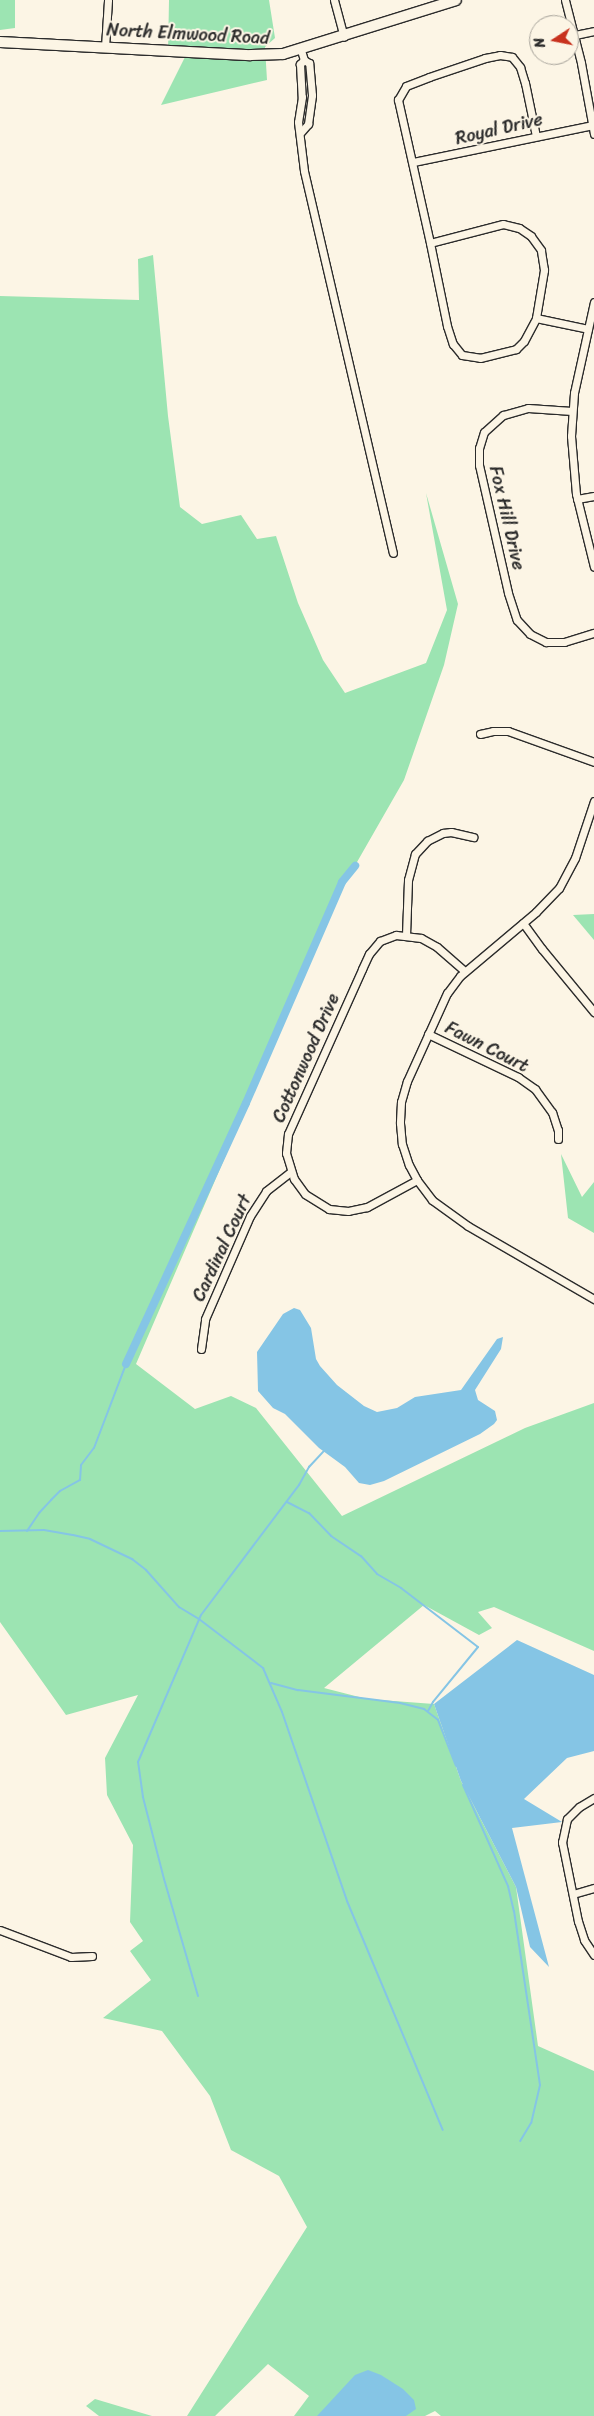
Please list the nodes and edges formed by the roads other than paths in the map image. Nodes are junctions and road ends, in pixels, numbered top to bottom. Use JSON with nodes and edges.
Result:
{"nodes":[{"id":1,"x":108,"y":0,"type":"edge"},
{"id":2,"x":334,"y":0,"type":"edge"},
{"id":3,"x":456,"y":0,"type":"edge"},
{"id":4,"x":565,"y":0,"type":"edge"},
{"id":5,"x":569,"y":15,"type":"edge"},
{"id":6,"x":594,"y":31,"type":"edge"},
{"id":7,"x":579,"y":34,"type":"edge"},
{"id":8,"x":344,"y":37,"type":"junction"},
{"id":9,"x":0,"y":42,"type":"edge"},
{"id":10,"x":104,"y":47,"type":"junction"},
{"id":11,"x":302,"y":55,"type":"junction"},
{"id":12,"x":579,"y":55,"type":"edge"},
{"id":13,"x":593,"y":125,"type":"junction"},
{"id":14,"x":594,"y":134,"type":"edge"},
{"id":15,"x":536,"y":136,"type":"junction"},
{"id":16,"x":413,"y":162,"type":"junction"},
{"id":17,"x":430,"y":243,"type":"junction"},
{"id":18,"x":594,"y":302,"type":"edge"},
{"id":19,"x":536,"y":318,"type":"junction"},
{"id":20,"x":588,"y":329,"type":"junction"},
{"id":21,"x":572,"y":411,"type":"junction"},
{"id":22,"x":594,"y":496,"type":"edge"},
{"id":23,"x":577,"y":499,"type":"junction"},
{"id":24,"x":392,"y":553,"type":"dead end"},
{"id":25,"x":594,"y":567,"type":"edge"},
{"id":26,"x":594,"y":633,"type":"edge"},
{"id":27,"x":480,"y":734,"type":"dead end"},
{"id":28,"x":594,"y":762,"type":"edge"},
{"id":29,"x":594,"y":801,"type":"edge"},
{"id":30,"x":473,"y":837,"type":"dead end"},
{"id":31,"x":523,"y":923,"type":"junction"},
{"id":32,"x":406,"y":934,"type":"junction"},
{"id":33,"x":465,"y":971,"type":"junction"},
{"id":34,"x":594,"y":1012,"type":"edge"},
{"id":35,"x":428,"y":1034,"type":"junction"},
{"id":36,"x":558,"y":1139,"type":"dead end"},
{"id":37,"x":290,"y":1172,"type":"junction"},
{"id":38,"x":417,"y":1180,"type":"junction"},
{"id":39,"x":594,"y":1299,"type":"edge"},
{"id":40,"x":201,"y":1349,"type":"dead end"},
{"id":41,"x":594,"y":1798,"type":"edge"},
{"id":42,"x":594,"y":1888,"type":"edge"},
{"id":43,"x":573,"y":1894,"type":"junction"},
{"id":44,"x":0,"y":1930,"type":"edge"},
{"id":45,"x":594,"y":1955,"type":"edge"},
{"id":46,"x":92,"y":1956,"type":"dead end"}],
"edges":[{"from":1,"to":10,"type":"street"},
{"from":2,"to":8,"type":"street"},
{"from":3,"to":8,"type":"main road","name":"North Elmwood Road"},
{"from":4,"to":5,"type":"street"},
{"from":6,"to":7,"type":"street"},
{"from":8,"to":11,"type":"main road","name":"North Elmwood Road"},
{"from":9,"to":10,"type":"main road","name":"North Elmwood Road"},
{"from":10,"to":11,"type":"main road","name":"North Elmwood Road"},
{"from":11,"to":24,"type":"street"},
{"from":12,"to":13,"type":"street"},
{"from":13,"to":14,"type":"street"},
{"from":13,"to":15,"type":"street","name":"Royal Drive"},
{"from":15,"to":16,"type":"street","name":"Royal Drive"},
{"from":15,"to":16,"type":"street"},
{"from":16,"to":17,"type":"street"},
{"from":17,"to":19,"type":"street"},
{"from":17,"to":19,"type":"street"},
{"from":18,"to":20,"type":"street"},
{"from":19,"to":20,"type":"street"},
{"from":20,"to":21,"type":"street"},
{"from":21,"to":23,"type":"street"},
{"from":21,"to":26,"type":"street","name":"Fox Hill Drive"},
{"from":22,"to":23,"type":"street"},
{"from":23,"to":25,"type":"street"},
{"from":27,"to":28,"type":"street"},
{"from":29,"to":31,"type":"street"},
{"from":30,"to":32,"type":"street"},
{"from":31,"to":33,"type":"street"},
{"from":31,"to":34,"type":"street"},
{"from":32,"to":33,"type":"street"},
{"from":32,"to":37,"type":"street","name":"Cottonwood Drive"},
{"from":33,"to":35,"type":"street"},
{"from":35,"to":36,"type":"street","name":"Fawn Court"},
{"from":35,"to":38,"type":"street"},
{"from":37,"to":38,"type":"street","name":"Cottonwood Drive"},
{"from":37,"to":40,"type":"street","name":"Cardinal Court"},
{"from":38,"to":39,"type":"street"},
{"from":41,"to":43,"type":"street"},
{"from":42,"to":43,"type":"street"},
{"from":43,"to":45,"type":"street"},
{"from":44,"to":46,"type":"street"}]}
